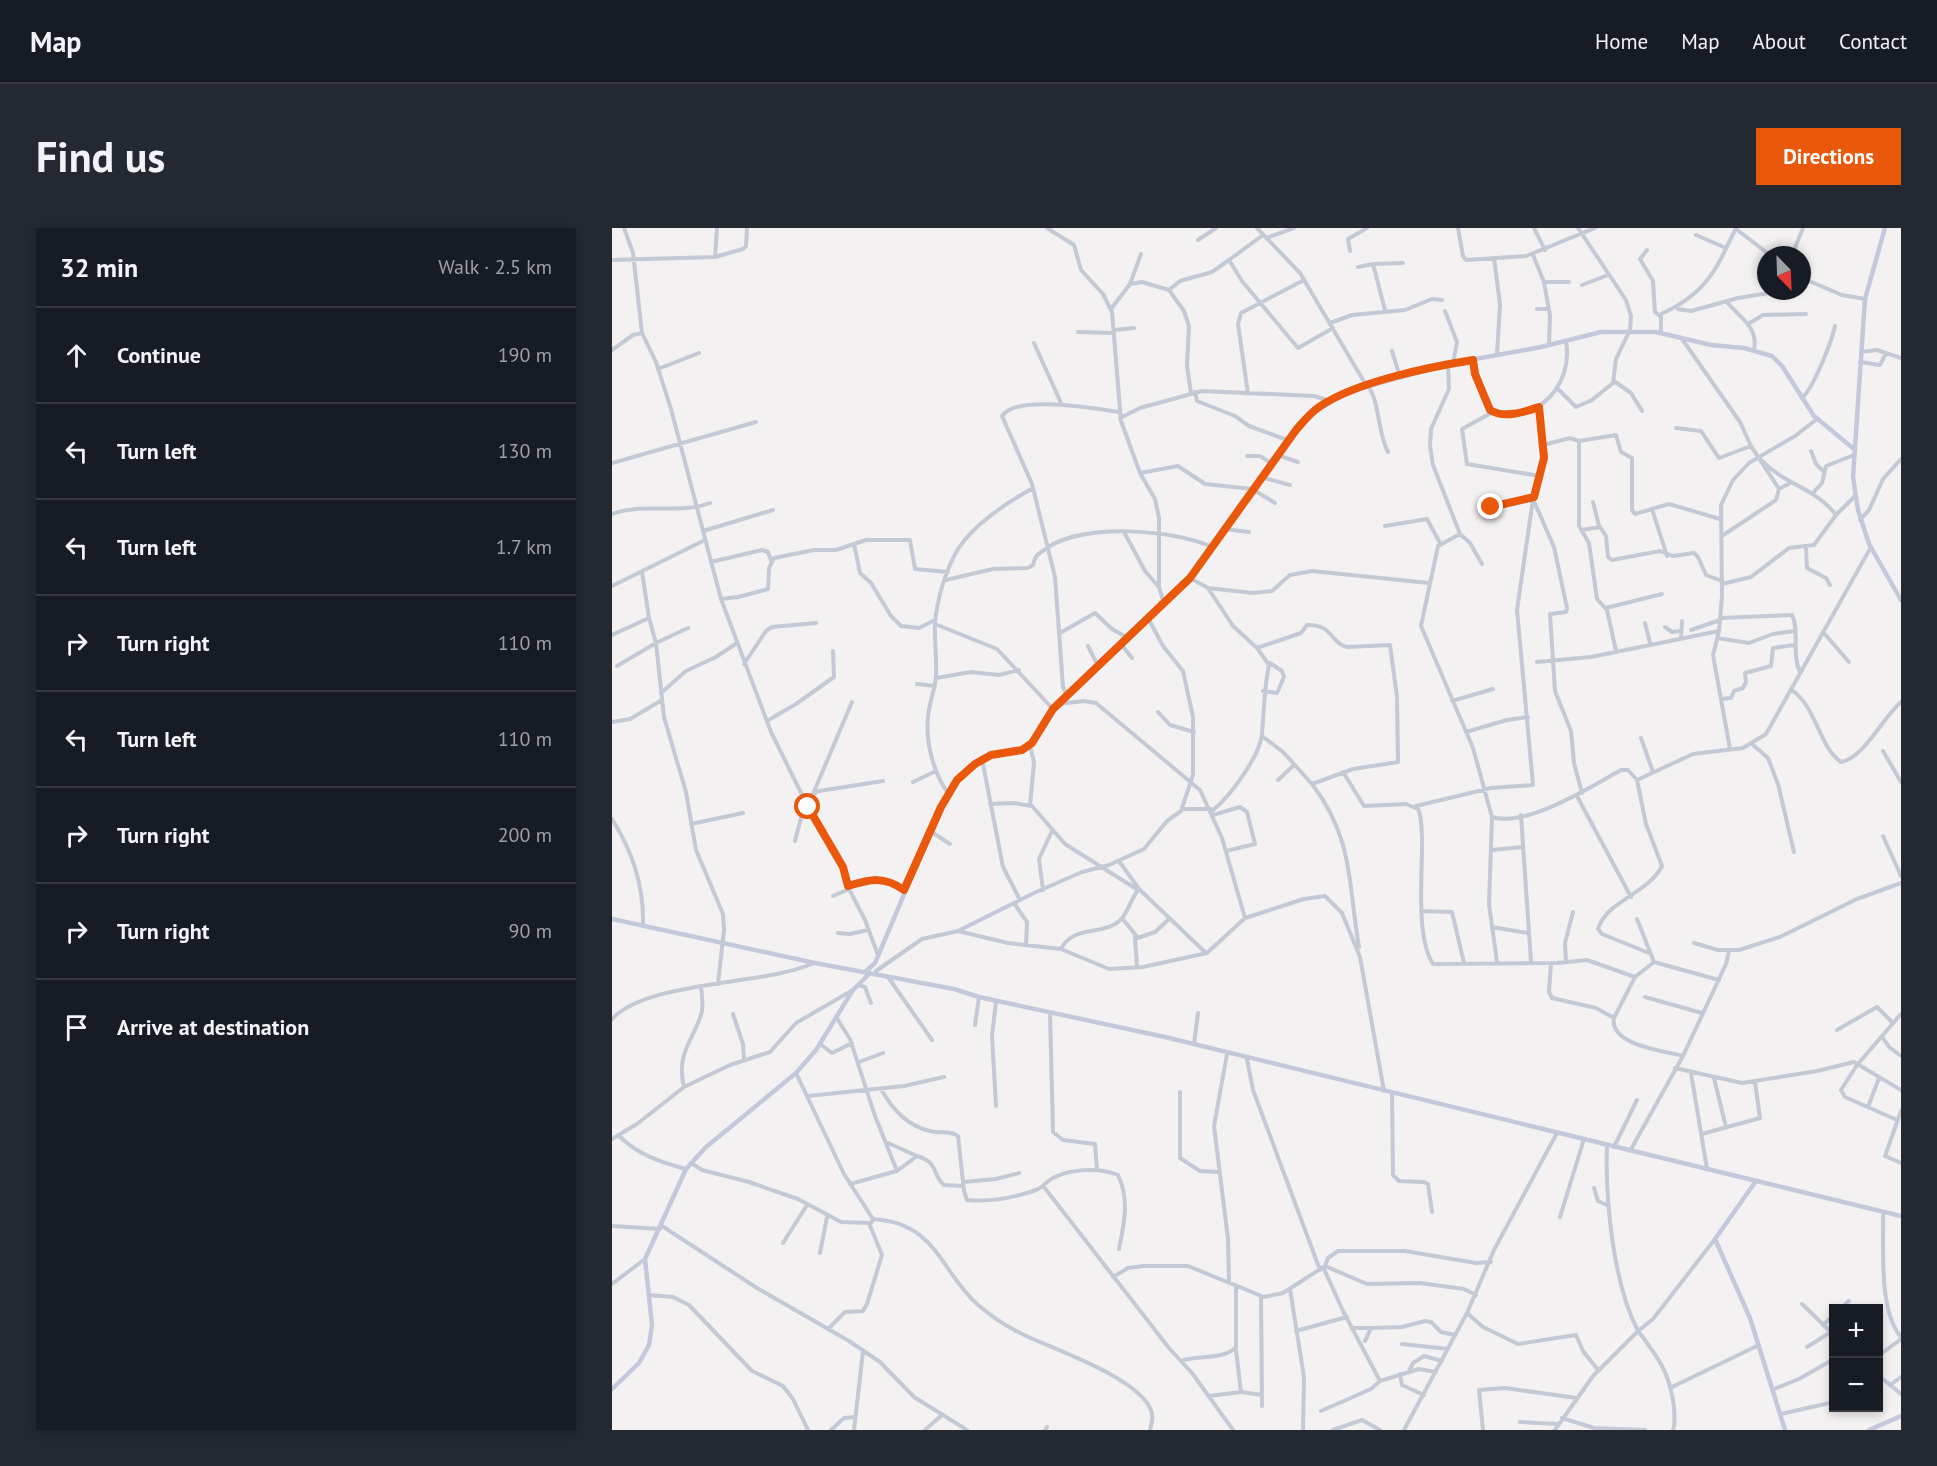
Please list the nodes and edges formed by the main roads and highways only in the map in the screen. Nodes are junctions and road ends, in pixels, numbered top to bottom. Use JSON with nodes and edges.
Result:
{"nodes":[{"id":1,"x":1885,"y":228,"type":"edge"},
{"id":2,"x":1843,"y":440,"type":"junction"},
{"id":3,"x":1855,"y":440,"type":"junction"},
{"id":4,"x":1854,"y":452,"type":"junction"},
{"id":5,"x":1901,"y":600,"type":"edge"},
{"id":6,"x":612,"y":919,"type":"edge"},
{"id":7,"x":875,"y":963,"type":"junction"},
{"id":8,"x":869,"y":973,"type":"junction"},
{"id":9,"x":858,"y":985,"type":"junction"},
{"id":10,"x":1755,"y":1181,"type":"junction"},
{"id":11,"x":1900,"y":1216,"type":"edge"},
{"id":12,"x":612,"y":1389,"type":"edge"},
{"id":13,"x":1900,"y":1418,"type":"edge"},
{"id":14,"x":1785,"y":1430,"type":"edge"},
{"id":15,"x":1869,"y":1430,"type":"edge"}],
"edges":[{"from":1,"to":3,"type":"main road"},
{"from":2,"to":3,"type":"main road"},
{"from":2,"to":4,"type":"main road"},
{"from":2,"to":7,"type":"main road"},
{"from":3,"to":4,"type":"main road"},
{"from":4,"to":5,"type":"main road"},
{"from":6,"to":8,"type":"main road"},
{"from":7,"to":8,"type":"main road"},
{"from":7,"to":8,"type":"main road"},
{"from":8,"to":9,"type":"main road"},
{"from":8,"to":9,"type":"main road"},
{"from":8,"to":10,"type":"main road"},
{"from":9,"to":12,"type":"main road"},
{"from":10,"to":11,"type":"main road"},
{"from":10,"to":14,"type":"main road"},
{"from":13,"to":15,"type":"main road"}]}
